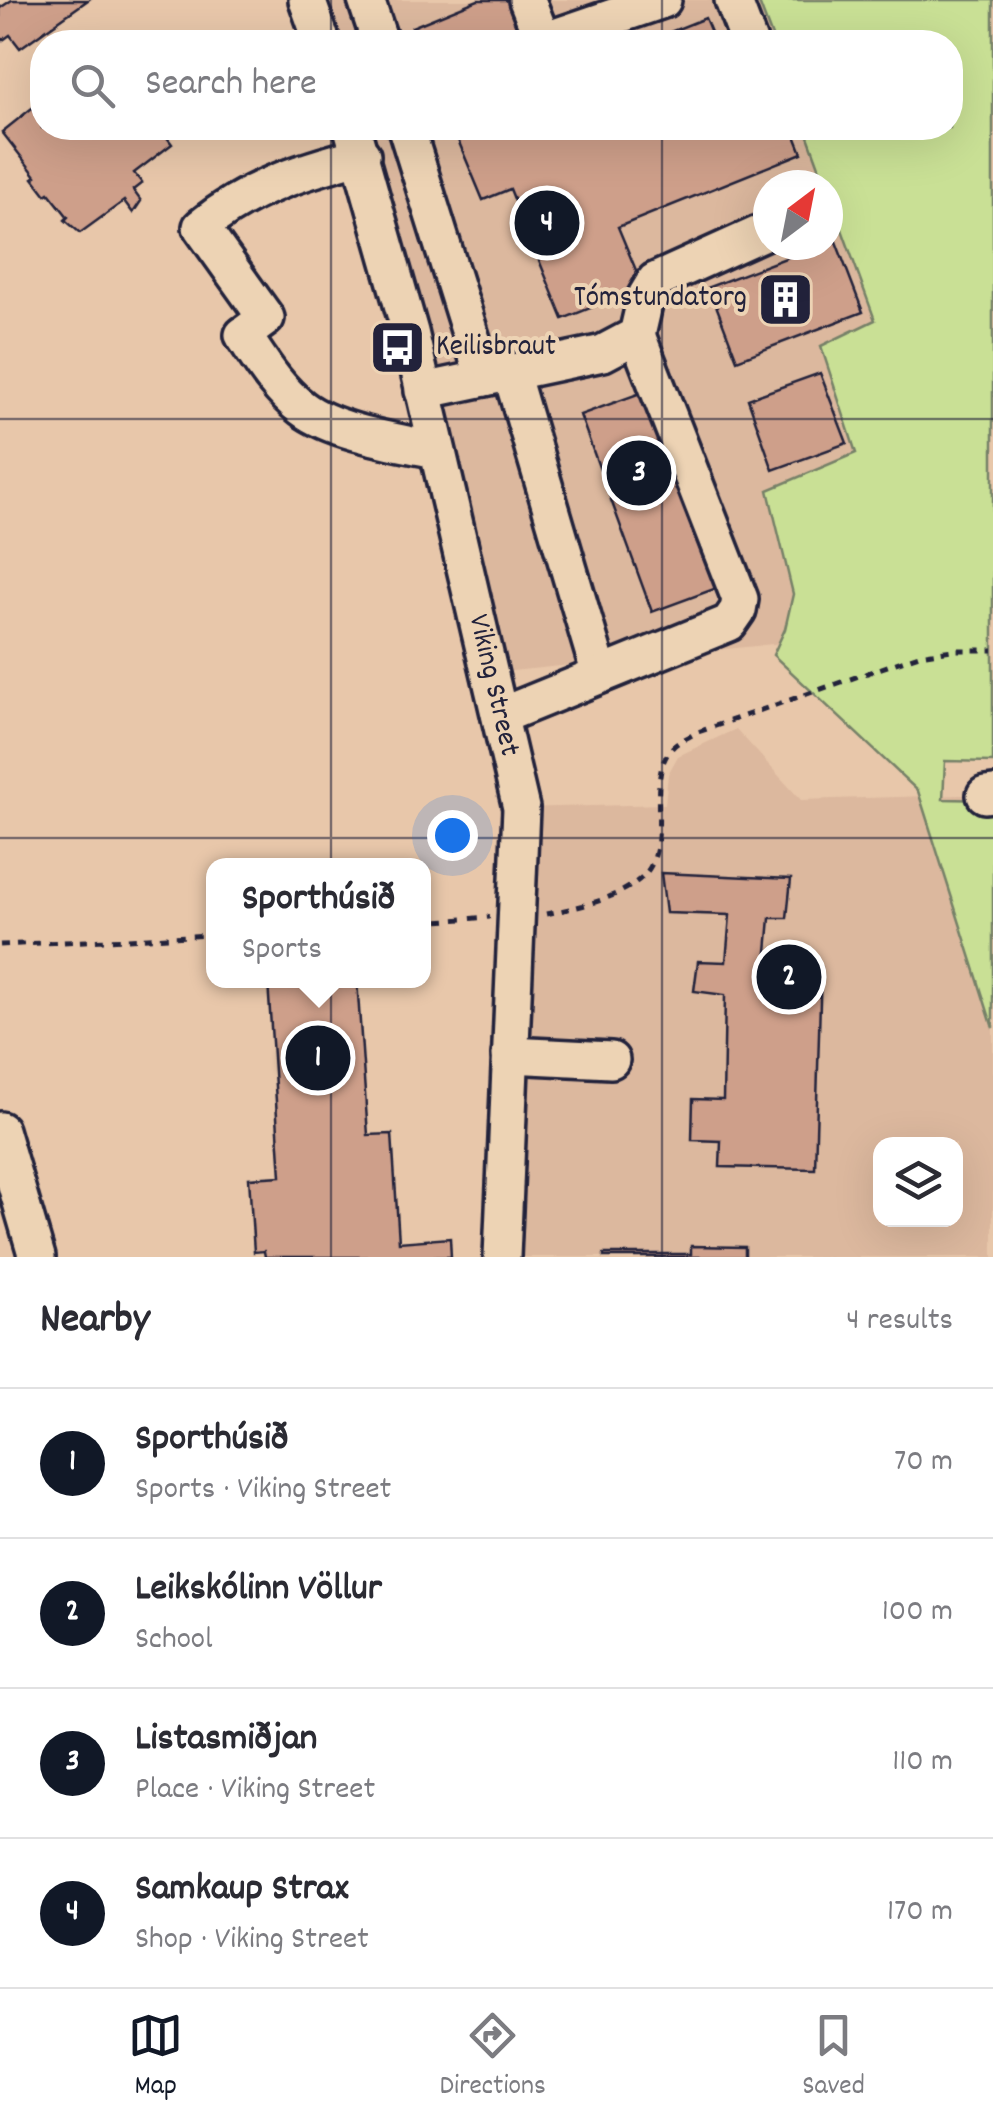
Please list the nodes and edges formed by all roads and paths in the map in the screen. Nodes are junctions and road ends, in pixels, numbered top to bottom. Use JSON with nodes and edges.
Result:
{"nodes":[{"id":1,"x":306,"y":0,"type":"edge"},
{"id":2,"x":366,"y":0,"type":"edge"},
{"id":3,"x":527,"y":0,"type":"edge"},
{"id":4,"x":663,"y":0,"type":"edge"},
{"id":5,"x":733,"y":0,"type":"edge"},
{"id":6,"x":317,"y":30,"type":"edge"},
{"id":7,"x":376,"y":30,"type":"edge"},
{"id":8,"x":538,"y":30,"type":"edge"},
{"id":9,"x":577,"y":30,"type":"edge"},
{"id":10,"x":744,"y":30,"type":"edge"},
{"id":11,"x":410,"y":140,"type":"edge"},
{"id":12,"x":357,"y":141,"type":"edge"},
{"id":13,"x":753,"y":237,"type":"edge"},
{"id":14,"x":637,"y":335,"type":"junction"},
{"id":15,"x":498,"y":375,"type":"junction"},
{"id":16,"x":424,"y":391,"type":"junction"},
{"id":17,"x":436,"y":450,"type":"junction"},
{"id":18,"x":993,"y":650,"type":"edge"},
{"id":19,"x":600,"y":675,"type":"junction"},
{"id":20,"x":500,"y":716,"type":"junction"},
{"id":21,"x":516,"y":916,"type":"junction"},
{"id":22,"x":431,"y":921,"type":"edge"},
{"id":23,"x":206,"y":935,"type":"edge"},
{"id":24,"x":0,"y":945,"type":"edge"},
{"id":25,"x":510,"y":1055,"type":"junction"},
{"id":26,"x":611,"y":1060,"type":"dead end"},
{"id":27,"x":0,"y":1130,"type":"edge"},
{"id":28,"x":37,"y":1257,"type":"edge"},
{"id":29,"x":502,"y":1257,"type":"edge"}],
"edges":[{"from":1,"to":6,"type":"street"},
{"from":2,"to":7,"type":"street"},
{"from":3,"to":8,"type":"street"},
{"from":4,"to":9,"type":"street"},
{"from":5,"to":10,"type":"street"},
{"from":11,"to":15,"type":"street"},
{"from":12,"to":16,"type":"street","name":"Viking Street"},
{"from":12,"to":17,"type":"street"},
{"from":13,"to":14,"type":"street"},
{"from":14,"to":15,"type":"street"},
{"from":14,"to":19,"type":"street"},
{"from":15,"to":16,"type":"street"},
{"from":15,"to":19,"type":"street"},
{"from":16,"to":17,"type":"street","name":"Viking Street"},
{"from":17,"to":20,"type":"street","name":"Viking Street"},
{"from":18,"to":21,"type":"path"},
{"from":19,"to":20,"type":"street"},
{"from":20,"to":21,"type":"street","name":"Viking Street"},
{"from":21,"to":22,"type":"path"},
{"from":21,"to":25,"type":"street","name":"Viking Street"},
{"from":23,"to":24,"type":"path"},
{"from":25,"to":26,"type":"street"},
{"from":25,"to":29,"type":"street","name":"Viking Street"},
{"from":27,"to":28,"type":"street"}]}
